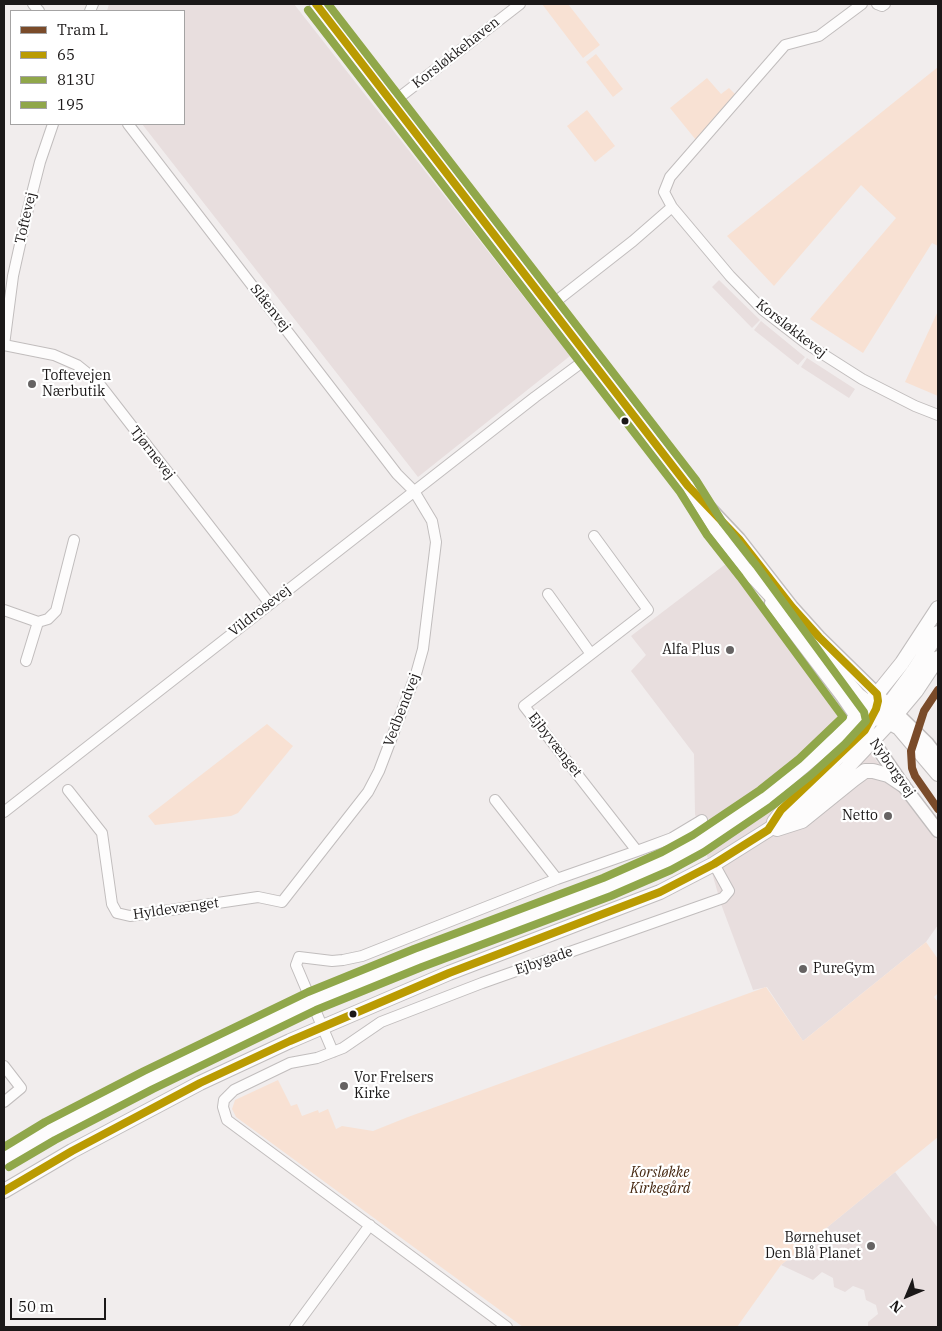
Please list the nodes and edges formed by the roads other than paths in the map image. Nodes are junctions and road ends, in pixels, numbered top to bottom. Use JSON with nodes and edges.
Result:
{"nodes":[{"id":1,"x":316,"y":4,"type":"edge"},
{"id":2,"x":520,"y":4,"type":"edge"},
{"id":3,"x":862,"y":4,"type":"edge"},
{"id":4,"x":877,"y":4,"type":"edge"},
{"id":5,"x":885,"y":4,"type":"edge"},
{"id":6,"x":392,"y":103,"type":"junction"},
{"id":7,"x":53,"y":125,"type":"edge"},
{"id":8,"x":129,"y":125,"type":"edge"},
{"id":9,"x":672,"y":207,"type":"junction"},
{"id":10,"x":8,"y":274,"type":"edge"},
{"id":11,"x":550,"y":306,"type":"junction"},
{"id":12,"x":4,"y":345,"type":"edge"},
{"id":13,"x":589,"y":357,"type":"junction"},
{"id":14,"x":938,"y":415,"type":"edge"},
{"id":15,"x":688,"y":486,"type":"junction"},
{"id":16,"x":414,"y":491,"type":"junction"},
{"id":17,"x":594,"y":536,"type":"dead end"},
{"id":18,"x":74,"y":540,"type":"dead end"},
{"id":19,"x":748,"y":571,"type":"junction"},
{"id":20,"x":548,"y":594,"type":"dead end"},
{"id":21,"x":270,"y":604,"type":"junction"},
{"id":22,"x":938,"y":608,"type":"edge"},
{"id":23,"x":4,"y":610,"type":"edge"},
{"id":24,"x":38,"y":622,"type":"junction"},
{"id":25,"x":938,"y":633,"type":"edge"},
{"id":26,"x":591,"y":654,"type":"junction"},
{"id":27,"x":938,"y":658,"type":"edge"},
{"id":28,"x":26,"y":661,"type":"dead end"},
{"id":29,"x":881,"y":710,"type":"junction"},
{"id":30,"x":856,"y":718,"type":"junction"},
{"id":31,"x":869,"y":735,"type":"junction"},
{"id":32,"x":938,"y":757,"type":"edge"},
{"id":33,"x":938,"y":774,"type":"edge"},
{"id":34,"x":903,"y":785,"type":"junction"},
{"id":35,"x":68,"y":790,"type":"dead end"},
{"id":36,"x":496,"y":800,"type":"dead end"},
{"id":37,"x":4,"y":812,"type":"edge"},
{"id":38,"x":702,"y":820,"type":"dead end"},
{"id":39,"x":768,"y":830,"type":"junction"},
{"id":40,"x":938,"y":831,"type":"edge"},
{"id":41,"x":637,"y":851,"type":"junction"},
{"id":42,"x":714,"y":864,"type":"junction"},
{"id":43,"x":557,"y":878,"type":"junction"},
{"id":44,"x":282,"y":902,"type":"joint"},
{"id":45,"x":312,"y":1001,"type":"junction"},
{"id":46,"x":322,"y":1027,"type":"junction"},
{"id":47,"x":333,"y":1052,"type":"junction"},
{"id":48,"x":4,"y":1066,"type":"edge"},
{"id":49,"x":4,"y":1102,"type":"edge"},
{"id":50,"x":4,"y":1158,"type":"edge"},
{"id":51,"x":4,"y":1191,"type":"edge"},
{"id":52,"x":370,"y":1225,"type":"junction"},
{"id":53,"x":295,"y":1327,"type":"edge"},
{"id":54,"x":507,"y":1327,"type":"edge"}],
"edges":[{"from":1,"to":6,"type":"street","name":"Nyborgvej"},
{"from":2,"to":6,"type":"street","name":"Korsløkkehaven"},
{"from":3,"to":9,"type":"street","name":"Korsløkkevej"},
{"from":4,"to":5,"type":"street"},
{"from":6,"to":11,"type":"street","name":"Nyborgvej"},
{"from":7,"to":10,"type":"street","name":"Toftevej"},
{"from":8,"to":16,"type":"street","name":"Slåenvej"},
{"from":9,"to":11,"type":"street"},
{"from":9,"to":14,"type":"street","name":"Korsløkkevej"},
{"from":10,"to":12,"type":"street","name":"Toftevej"},
{"from":11,"to":13,"type":"street","name":"Nyborgvej"},
{"from":12,"to":21,"type":"street","name":"Tjørnevej"},
{"from":13,"to":15,"type":"street","name":"Nyborgvej"},
{"from":13,"to":16,"type":"street","name":"Vildrosevej"},
{"from":15,"to":19,"type":"street","name":"Nyborgvej"},
{"from":15,"to":29,"type":"street","name":"Nyborgvej"},
{"from":16,"to":21,"type":"street","name":"Vildrosevej"},
{"from":16,"to":44,"type":"street","name":"Vedbendvej"},
{"from":17,"to":26,"type":"street","name":"Ejbyvænget"},
{"from":18,"to":24,"type":"street"},
{"from":19,"to":29,"type":"main road"},
{"from":19,"to":30,"type":"street","name":"Nyborgvej"},
{"from":20,"to":26,"type":"street"},
{"from":21,"to":37,"type":"street","name":"Vildrosevej"},
{"from":22,"to":29,"type":"main road"},
{"from":23,"to":24,"type":"street"},
{"from":24,"to":28,"type":"street"},
{"from":25,"to":29,"type":"main road"},
{"from":26,"to":41,"type":"street","name":"Ejbyvænget"},
{"from":27,"to":29,"type":"main road"},
{"from":29,"to":30,"type":"main road"},
{"from":29,"to":31,"type":"main road","name":"Ejbygade"},
{"from":29,"to":32,"type":"street","name":"Nyborgvej"},
{"from":29,"to":33,"type":"main road"},
{"from":30,"to":31,"type":"street","name":"Nyborgvej"},
{"from":30,"to":45,"type":"main road"},
{"from":31,"to":34,"type":"street","name":"Nyborgvej"},
{"from":31,"to":39,"type":"main road","name":"Ejbygade"},
{"from":34,"to":39,"type":"main road"},
{"from":34,"to":40,"type":"street","name":"Nyborgvej"},
{"from":35,"to":44,"type":"street","name":"Hyldevænget"},
{"from":36,"to":43,"type":"street"},
{"from":38,"to":41,"type":"street"},
{"from":39,"to":42,"type":"main road","name":"Ejbygade"},
{"from":41,"to":43,"type":"street"},
{"from":42,"to":46,"type":"main road","name":"Ejbygade"},
{"from":42,"to":47,"type":"street","name":"Ejbygade"},
{"from":43,"to":45,"type":"street"},
{"from":45,"to":46,"type":"street"},
{"from":45,"to":50,"type":"main road"},
{"from":46,"to":47,"type":"street"},
{"from":46,"to":51,"type":"main road","name":"Ejbygade"},
{"from":47,"to":52,"type":"street","name":"Ejbygade"},
{"from":48,"to":49,"type":"street"},
{"from":52,"to":53,"type":"street"},
{"from":52,"to":54,"type":"street"}]}
